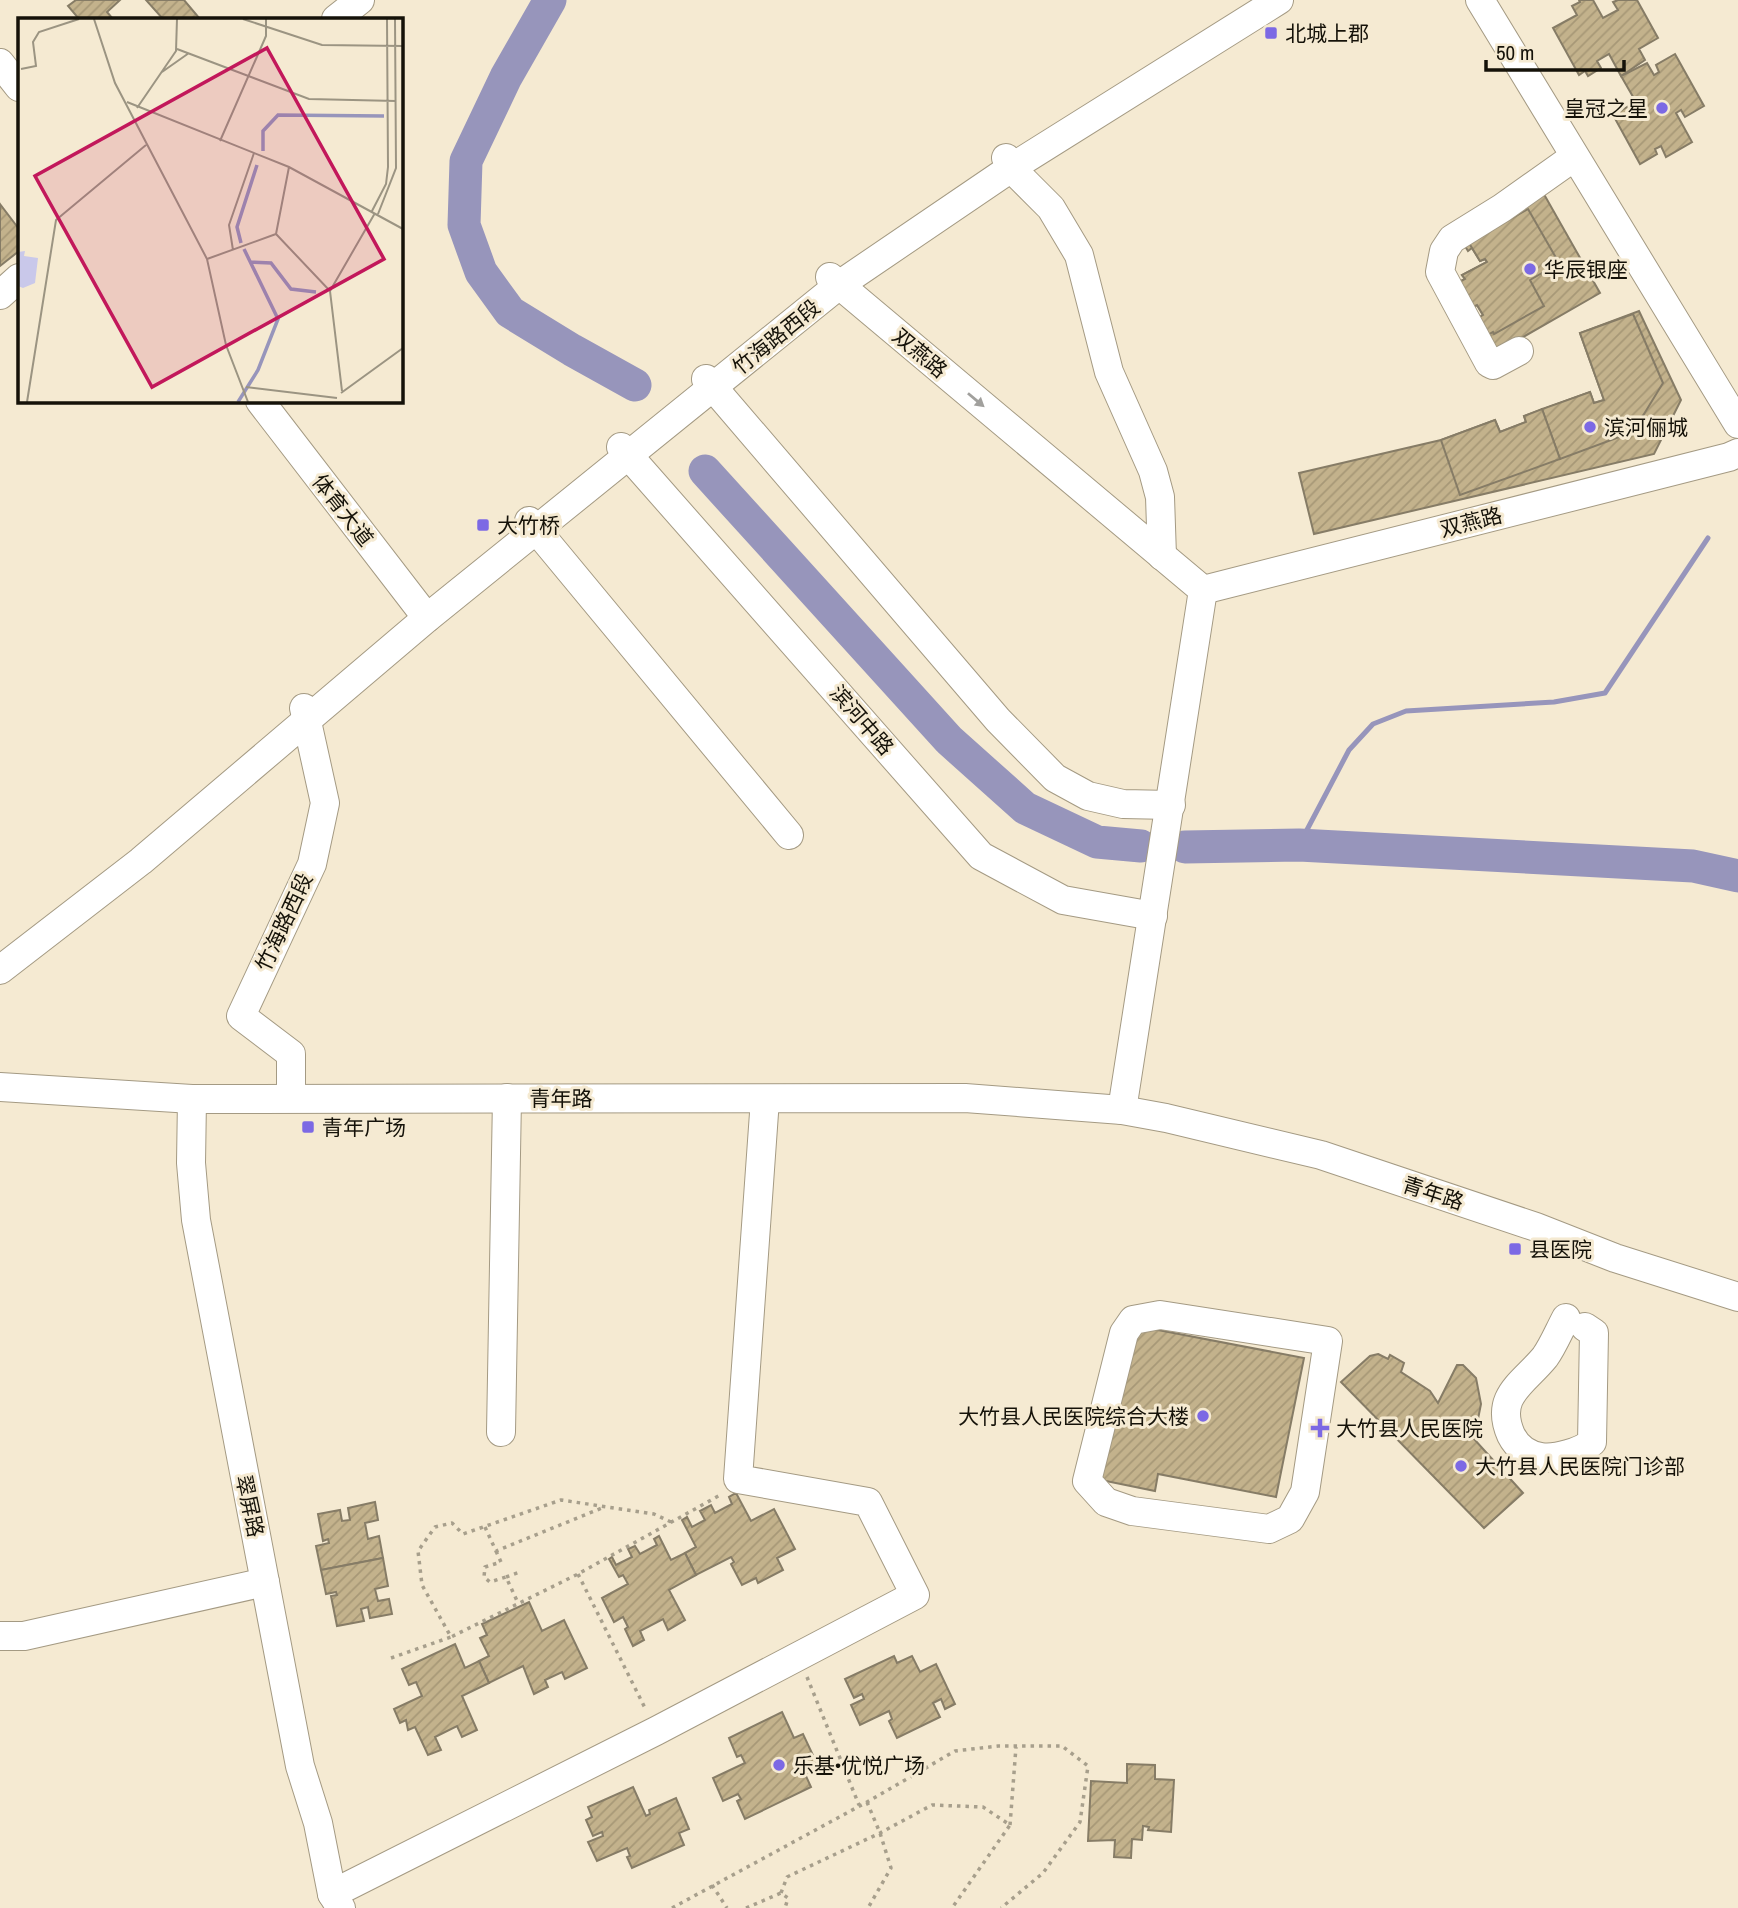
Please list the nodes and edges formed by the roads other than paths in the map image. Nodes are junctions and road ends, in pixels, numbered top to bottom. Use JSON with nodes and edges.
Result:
{"nodes":[{"id":1,"x":360,"y":0,"type":"edge"},
{"id":2,"x":1258,"y":0,"type":"edge"},
{"id":3,"x":1279,"y":0,"type":"edge"},
{"id":4,"x":1480,"y":0,"type":"edge"},
{"id":5,"x":337,"y":18,"type":"edge"},
{"id":6,"x":0,"y":63,"type":"edge"},
{"id":7,"x":18,"y":87,"type":"edge"},
{"id":8,"x":1574,"y":156,"type":"junction"},
{"id":9,"x":1009,"y":163,"type":"junction"},
{"id":10,"x":18,"y":279,"type":"edge"},
{"id":11,"x":834,"y":281,"type":"junction"},
{"id":12,"x":0,"y":295,"type":"edge"},
{"id":13,"x":1520,"y":351,"type":"dead end"},
{"id":14,"x":710,"y":383,"type":"junction"},
{"id":15,"x":261,"y":402,"type":"edge"},
{"id":16,"x":1738,"y":424,"type":"edge"},
{"id":17,"x":625,"y":451,"type":"junction"},
{"id":18,"x":1738,"y":453,"type":"edge"},
{"id":19,"x":533,"y":525,"type":"junction"},
{"id":20,"x":1162,"y":556,"type":"junction"},
{"id":21,"x":1203,"y":590,"type":"junction"},
{"id":22,"x":424,"y":614,"type":"junction"},
{"id":23,"x":306,"y":715,"type":"junction"},
{"id":24,"x":1171,"y":805,"type":"junction"},
{"id":25,"x":789,"y":835,"type":"dead end"},
{"id":26,"x":1153,"y":916,"type":"junction"},
{"id":27,"x":0,"y":957,"type":"edge"},
{"id":28,"x":0,"y":971,"type":"edge"},
{"id":29,"x":0,"y":1087,"type":"edge"},
{"id":30,"x":192,"y":1098,"type":"junction"},
{"id":31,"x":291,"y":1098,"type":"junction"},
{"id":32,"x":507,"y":1098,"type":"junction"},
{"id":33,"x":765,"y":1099,"type":"junction"},
{"id":34,"x":1122,"y":1110,"type":"junction"},
{"id":35,"x":1738,"y":1297,"type":"edge"},
{"id":36,"x":1328,"y":1341,"type":"joint"},
{"id":37,"x":501,"y":1432,"type":"dead end"},
{"id":38,"x":265,"y":1582,"type":"junction"},
{"id":39,"x":0,"y":1636,"type":"edge"},
{"id":40,"x":337,"y":1901,"type":"edge"}],
"edges":[{"from":1,"to":5,"type":"street"},
{"from":2,"to":9,"type":"street","name":"竹海路西段"},
{"from":3,"to":9,"type":"street","name":"竹海路西段"},
{"from":4,"to":8,"type":"street"},
{"from":6,"to":7,"type":"street"},
{"from":8,"to":13,"type":"street"},
{"from":8,"to":16,"type":"street"},
{"from":9,"to":11,"type":"street","name":"竹海路西段"},
{"from":9,"to":20,"type":"street"},
{"from":10,"to":12,"type":"street"},
{"from":11,"to":14,"type":"street","name":"竹海路西段"},
{"from":11,"to":20,"type":"street","name":"双燕路","one_way":true},
{"from":14,"to":17,"type":"street","name":"竹海路西段"},
{"from":14,"to":24,"type":"street"},
{"from":15,"to":22,"type":"street","name":"体育大道"},
{"from":17,"to":19,"type":"street","name":"竹海路西段"},
{"from":17,"to":26,"type":"street","name":"滨河中路"},
{"from":18,"to":21,"type":"street","name":"双燕路"},
{"from":19,"to":22,"type":"street","name":"竹海路西段"},
{"from":19,"to":25,"type":"street"},
{"from":20,"to":21,"type":"street","name":"双燕路"},
{"from":21,"to":24,"type":"street"},
{"from":22,"to":23,"type":"street","name":"竹海路西段"},
{"from":23,"to":27,"type":"street","name":"竹海路西段"},
{"from":23,"to":28,"type":"street","name":"竹海路西段"},
{"from":23,"to":31,"type":"street","name":"竹海路西段"},
{"from":24,"to":26,"type":"street"},
{"from":26,"to":34,"type":"street"},
{"from":29,"to":30,"type":"street","name":"青年路"},
{"from":30,"to":31,"type":"street","name":"青年路"},
{"from":30,"to":38,"type":"street","name":"翠屏路"},
{"from":31,"to":32,"type":"street","name":"青年路"},
{"from":32,"to":33,"type":"street","name":"青年路"},
{"from":32,"to":37,"type":"street"},
{"from":33,"to":34,"type":"street","name":"青年路"},
{"from":33,"to":40,"type":"street"},
{"from":34,"to":35,"type":"street","name":"青年路"},
{"from":36,"to":36,"type":"street"},
{"from":38,"to":39,"type":"street"},
{"from":38,"to":40,"type":"street","name":"翠屏路"}]}
